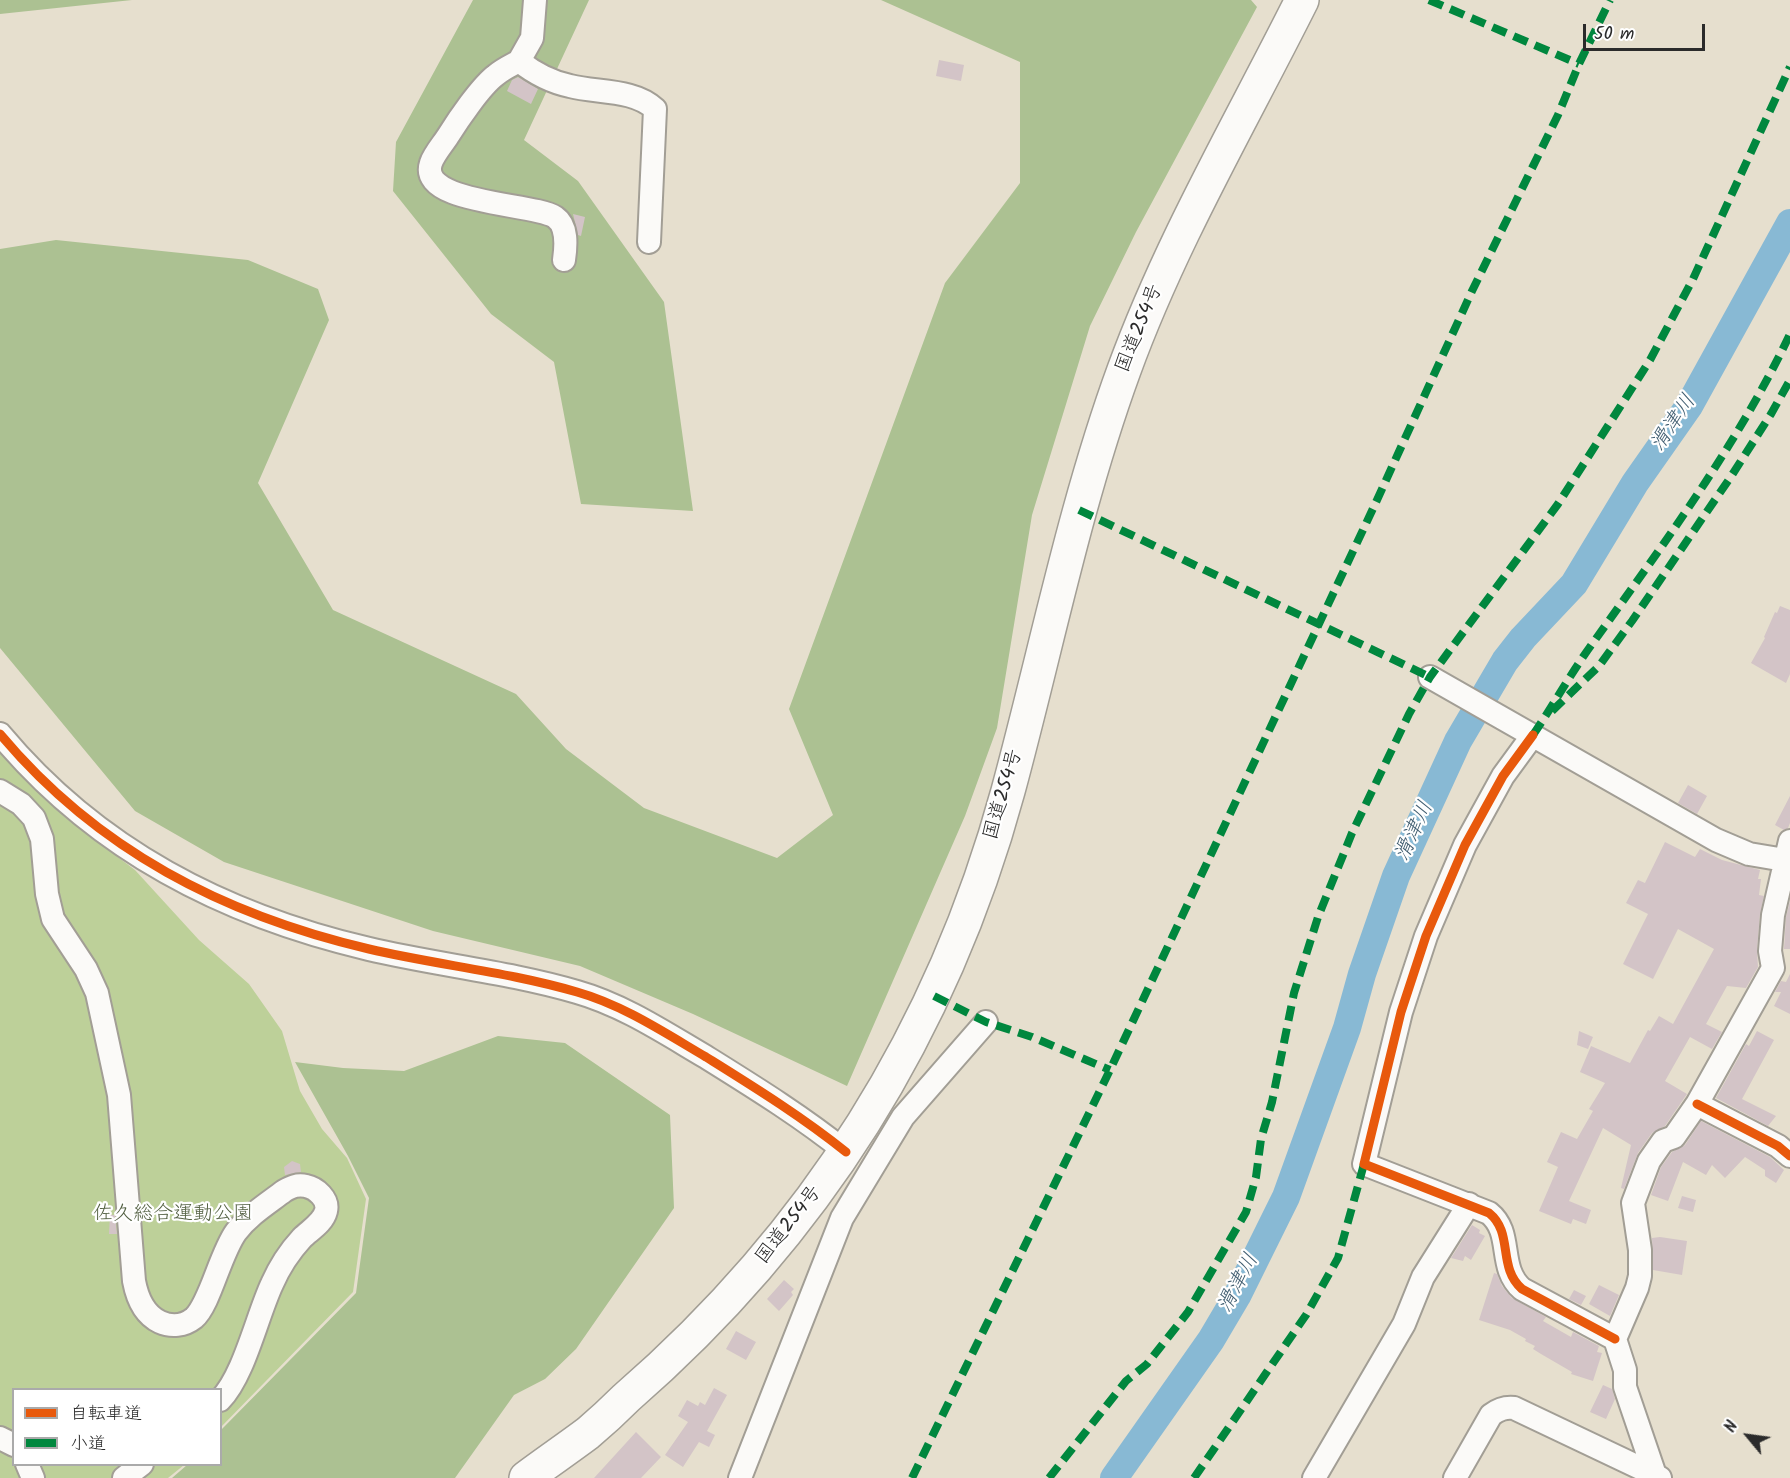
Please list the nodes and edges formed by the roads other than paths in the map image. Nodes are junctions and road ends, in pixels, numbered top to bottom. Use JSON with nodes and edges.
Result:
{"nodes":[{"id":1,"x":535,"y":0,"type":"edge"},
{"id":2,"x":1302,"y":0,"type":"edge"},
{"id":3,"x":519,"y":61,"type":"junction"},
{"id":4,"x":649,"y":242,"type":"dead end"},
{"id":5,"x":564,"y":260,"type":"dead end"},
{"id":6,"x":1432,"y":678,"type":"dead end"},
{"id":7,"x":0,"y":734,"type":"edge"},
{"id":8,"x":1530,"y":734,"type":"junction"},
{"id":9,"x":0,"y":790,"type":"edge"},
{"id":10,"x":1788,"y":854,"type":"edge"},
{"id":11,"x":986,"y":1022,"type":"dead end"},
{"id":12,"x":1697,"y":1104,"type":"junction"},
{"id":13,"x":846,"y":1152,"type":"junction"},
{"id":14,"x":1790,"y":1156,"type":"edge"},
{"id":15,"x":1469,"y":1204,"type":"junction"},
{"id":16,"x":1616,"y":1339,"type":"junction"},
{"id":17,"x":222,"y":1398,"type":"edge"},
{"id":18,"x":139,"y":1466,"type":"edge"},
{"id":19,"x":1657,"y":1477,"type":"edge"},
{"id":20,"x":124,"y":1478,"type":"edge"},
{"id":21,"x":526,"y":1478,"type":"edge"},
{"id":22,"x":740,"y":1478,"type":"edge"},
{"id":23,"x":1314,"y":1478,"type":"edge"},
{"id":24,"x":1455,"y":1478,"type":"edge"}],
"edges":[{"from":1,"to":3,"type":"street"},
{"from":2,"to":13,"type":"highway","name":"国道254号"},
{"from":3,"to":4,"type":"street"},
{"from":3,"to":5,"type":"street"},
{"from":6,"to":8,"type":"street"},
{"from":7,"to":13,"type":"street"},
{"from":8,"to":10,"type":"street"},
{"from":8,"to":15,"type":"street"},
{"from":9,"to":17,"type":"street"},
{"from":10,"to":12,"type":"street"},
{"from":11,"to":22,"type":"street"},
{"from":12,"to":14,"type":"street"},
{"from":12,"to":16,"type":"street"},
{"from":13,"to":21,"type":"highway","name":"国道254号"},
{"from":15,"to":16,"type":"street"},
{"from":15,"to":23,"type":"street"},
{"from":16,"to":19,"type":"street"},
{"from":18,"to":20,"type":"street"},
{"from":19,"to":24,"type":"street"}]}
